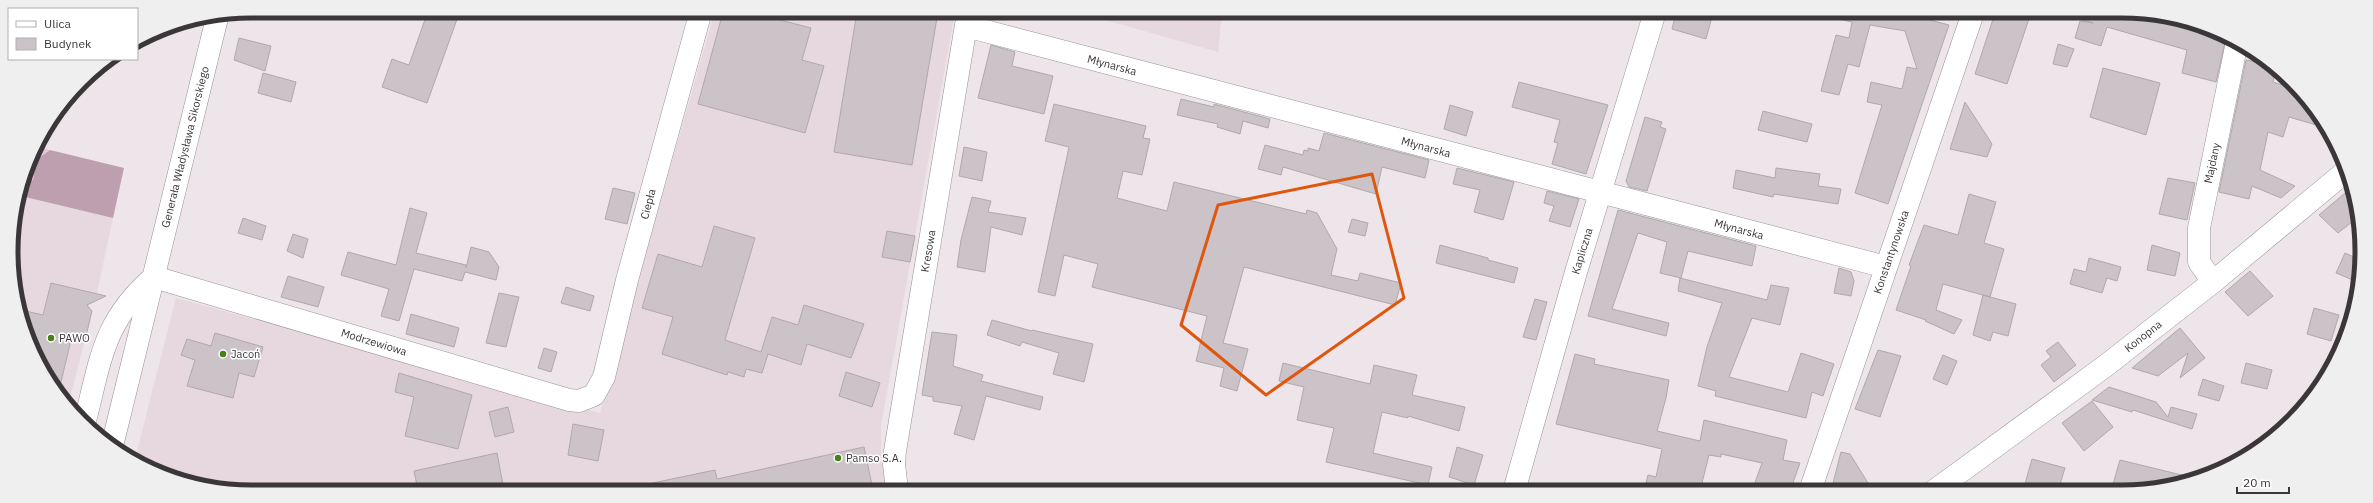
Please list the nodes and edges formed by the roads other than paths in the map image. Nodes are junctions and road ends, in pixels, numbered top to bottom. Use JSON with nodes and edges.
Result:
{"nodes":[{"id":1,"x":699,"y":18,"type":"edge"},
{"id":2,"x":1653,"y":18,"type":"edge"},
{"id":3,"x":1971,"y":18,"type":"edge"},
{"id":4,"x":967,"y":19,"type":"edge"},
{"id":5,"x":217,"y":20,"type":"edge"},
{"id":6,"x":2236,"y":48,"type":"edge"},
{"id":7,"x":2342,"y":174,"type":"edge"},
{"id":8,"x":1600,"y":193,"type":"junction"},
{"id":9,"x":1886,"y":267,"type":"junction"},
{"id":10,"x":154,"y":277,"type":"junction"},
{"id":11,"x":2213,"y":282,"type":"junction"},
{"id":12,"x":594,"y":395,"type":"joint"},
{"id":13,"x":86,"y":417,"type":"edge"},
{"id":14,"x":113,"y":440,"type":"edge"},
{"id":15,"x":896,"y":485,"type":"edge"},
{"id":16,"x":1516,"y":485,"type":"edge"},
{"id":17,"x":1812,"y":485,"type":"edge"},
{"id":18,"x":1947,"y":485,"type":"edge"}],
"edges":[{"from":1,"to":12,"type":"street","name":"Ciepła"},
{"from":2,"to":8,"type":"street","name":"Kapliczna"},
{"from":3,"to":9,"type":"street","name":"Konstantynowska"},
{"from":4,"to":8,"type":"street","name":"Młynarska"},
{"from":4,"to":15,"type":"street","name":"Kresowa"},
{"from":5,"to":10,"type":"street","name":"Generała Władysława Sikorskiego"},
{"from":6,"to":11,"type":"street","name":"Majdany"},
{"from":7,"to":11,"type":"street","name":"Konopna"},
{"from":8,"to":9,"type":"street","name":"Młynarska"},
{"from":8,"to":16,"type":"street","name":"Kapliczna"},
{"from":9,"to":17,"type":"street","name":"Konstantynowska"},
{"from":10,"to":12,"type":"street","name":"Modrzewiowa"},
{"from":10,"to":13,"type":"street"},
{"from":10,"to":14,"type":"street","name":"Generała Władysława Sikorskiego"},
{"from":11,"to":18,"type":"street","name":"Konopna"}]}
